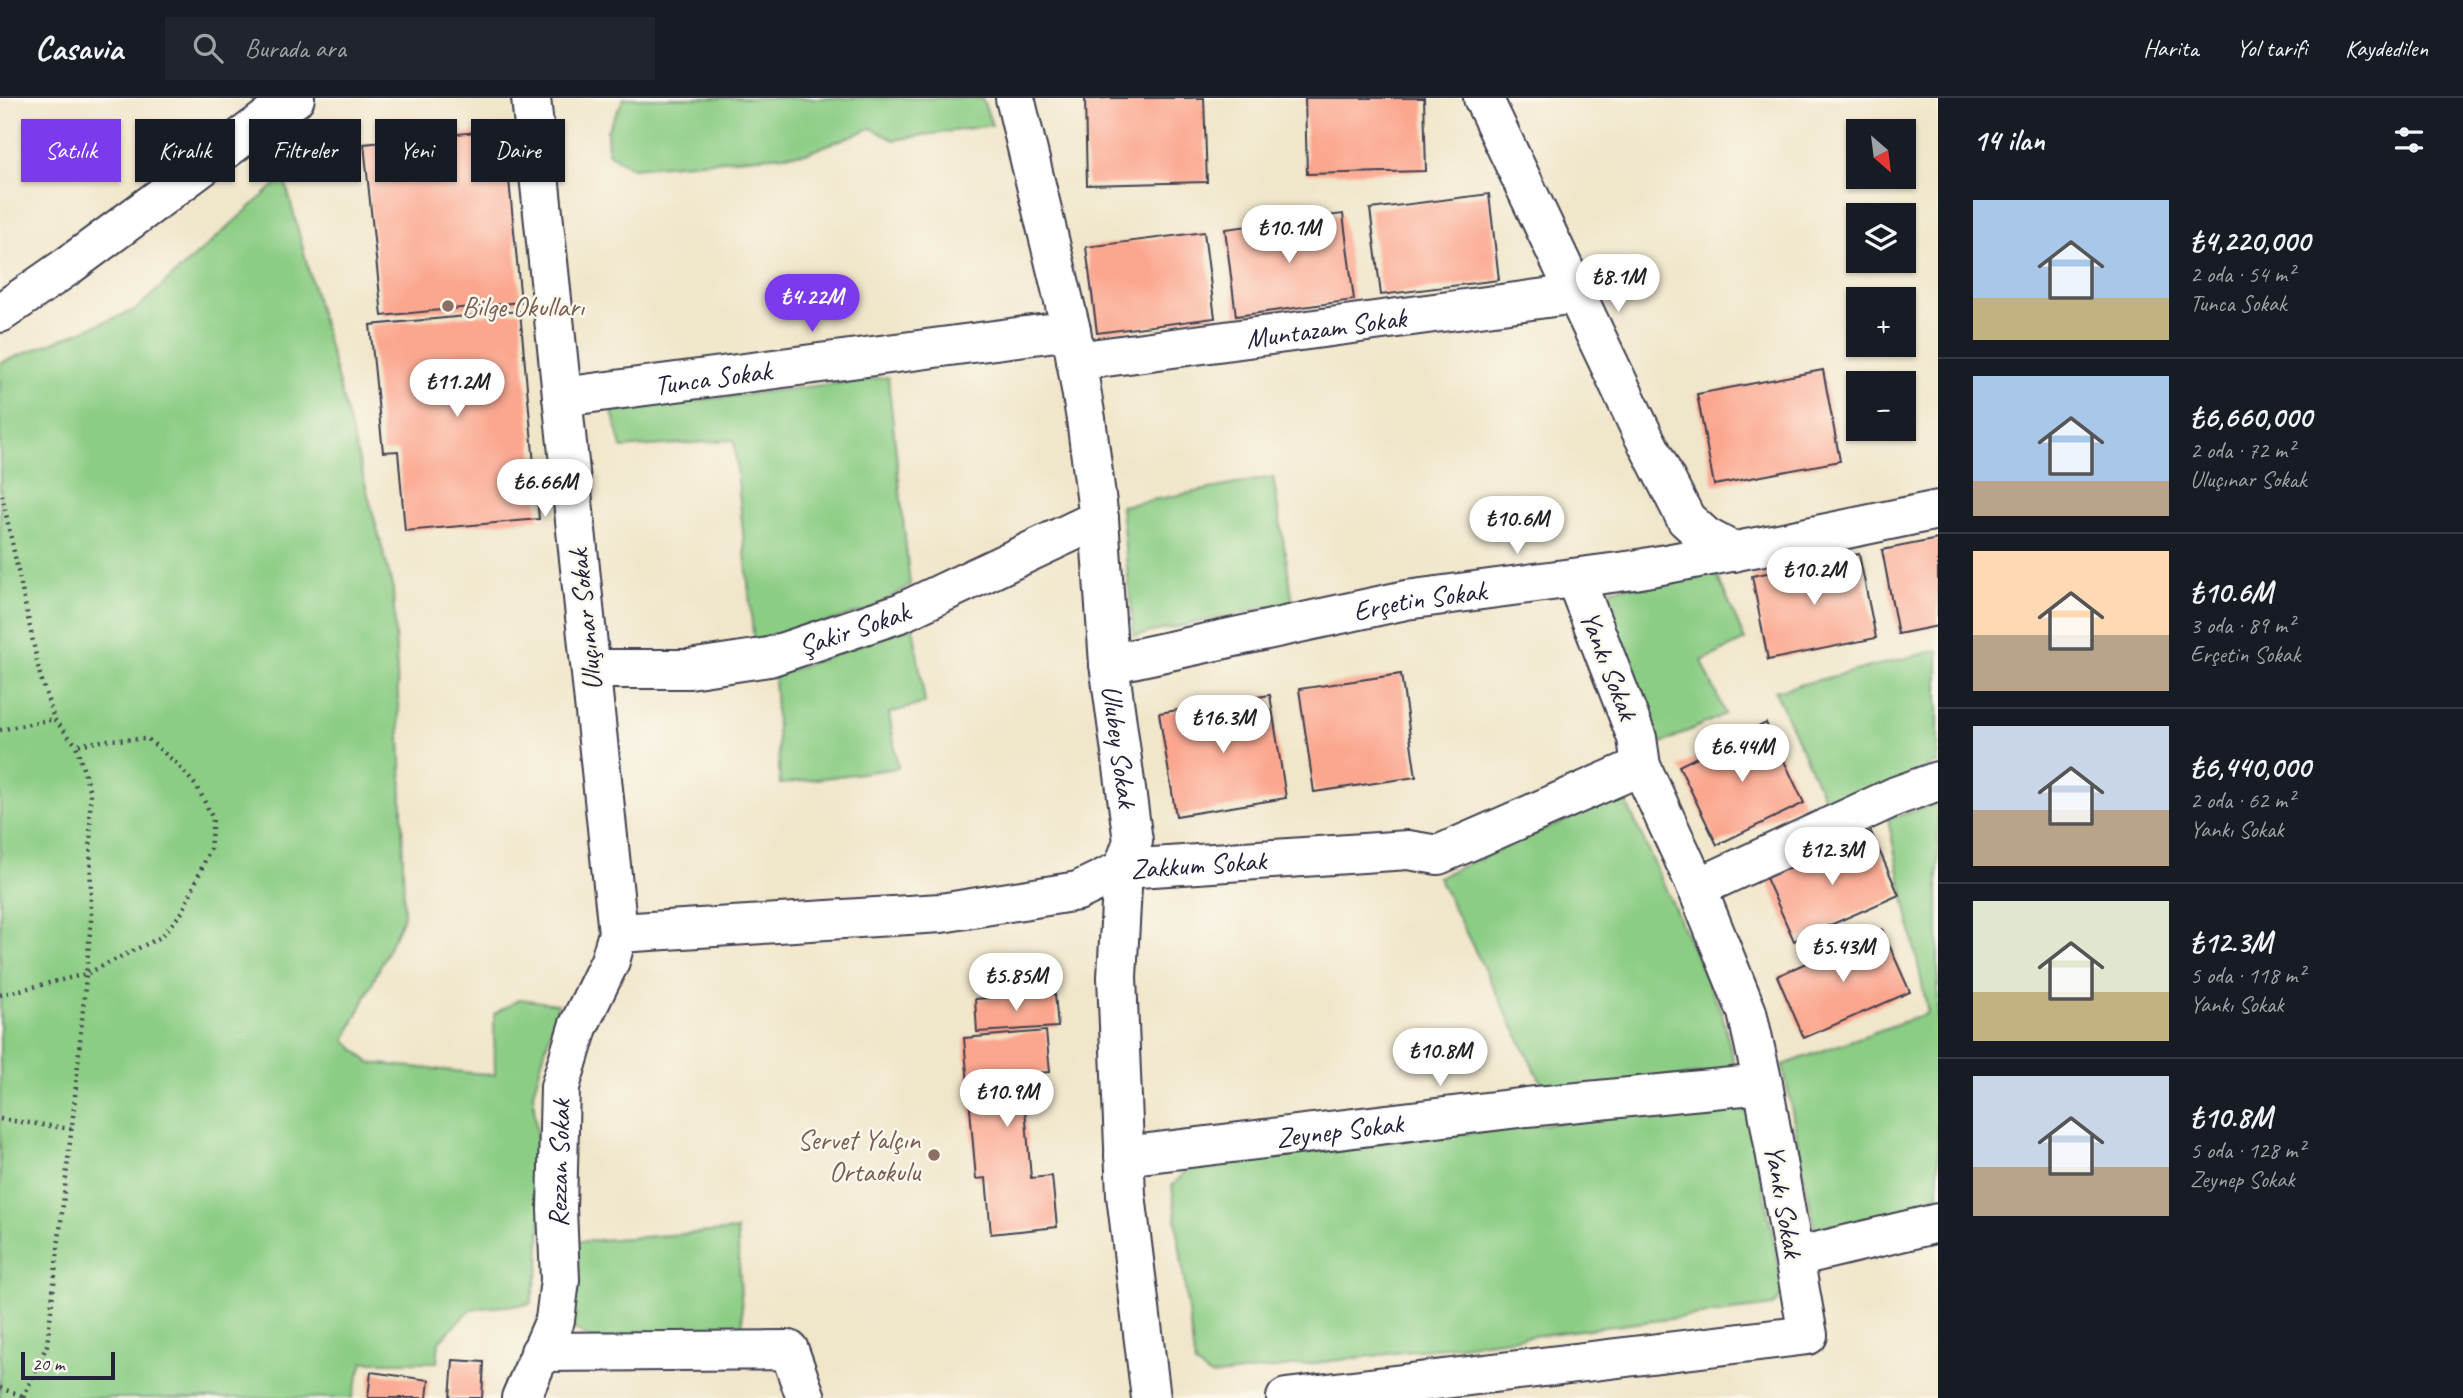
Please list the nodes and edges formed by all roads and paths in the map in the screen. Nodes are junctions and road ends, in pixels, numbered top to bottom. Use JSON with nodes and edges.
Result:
{"nodes":[{"id":1,"x":295,"y":98,"type":"edge"},
{"id":2,"x":531,"y":98,"type":"edge"},
{"id":3,"x":1483,"y":98,"type":"edge"},
{"id":4,"x":1019,"y":100,"type":"edge"},
{"id":5,"x":1576,"y":294,"type":"junction"},
{"id":6,"x":0,"y":313,"type":"edge"},
{"id":7,"x":1073,"y":345,"type":"junction"},
{"id":8,"x":562,"y":397,"type":"junction"},
{"id":9,"x":2,"y":495,"type":"dead end"},
{"id":10,"x":1938,"y":510,"type":"edge"},
{"id":11,"x":1099,"y":519,"type":"junction"},
{"id":12,"x":1734,"y":552,"type":"junction"},
{"id":13,"x":1575,"y":578,"type":"junction"},
{"id":14,"x":1109,"y":664,"type":"junction"},
{"id":15,"x":591,"y":669,"type":"junction"},
{"id":16,"x":54,"y":719,"type":"junction"},
{"id":17,"x":0,"y":730,"type":"edge"},
{"id":18,"x":76,"y":745,"type":"junction"},
{"id":19,"x":1642,"y":766,"type":"junction"},
{"id":20,"x":1938,"y":781,"type":"edge"},
{"id":21,"x":1123,"y":869,"type":"junction"},
{"id":22,"x":1698,"y":888,"type":"junction"},
{"id":23,"x":618,"y":933,"type":"junction"},
{"id":24,"x":86,"y":974,"type":"junction"},
{"id":25,"x":0,"y":995,"type":"edge"},
{"id":26,"x":1763,"y":1084,"type":"junction"},
{"id":27,"x":0,"y":1119,"type":"edge"},
{"id":28,"x":72,"y":1129,"type":"junction"},
{"id":29,"x":1124,"y":1156,"type":"junction"},
{"id":30,"x":1938,"y":1223,"type":"edge"},
{"id":31,"x":1795,"y":1257,"type":"junction"},
{"id":32,"x":540,"y":1352,"type":"junction"},
{"id":33,"x":0,"y":1388,"type":"edge"},
{"id":34,"x":23,"y":1397,"type":"edge"},
{"id":35,"x":521,"y":1398,"type":"edge"},
{"id":36,"x":806,"y":1398,"type":"edge"},
{"id":37,"x":1151,"y":1398,"type":"edge"},
{"id":38,"x":1286,"y":1398,"type":"edge"}],
"edges":[{"from":1,"to":6,"type":"street"},
{"from":2,"to":8,"type":"street","name":"Uluçınar Sokak"},
{"from":3,"to":5,"type":"street"},
{"from":4,"to":7,"type":"street","name":"Ulubey Sokak"},
{"from":5,"to":7,"type":"street","name":"Muntazam Sokak"},
{"from":5,"to":12,"type":"street"},
{"from":7,"to":8,"type":"street","name":"Tunca Sokak"},
{"from":7,"to":11,"type":"street","name":"Ulubey Sokak"},
{"from":8,"to":15,"type":"street","name":"Uluçınar Sokak"},
{"from":9,"to":16,"type":"path"},
{"from":10,"to":12,"type":"street","name":"Erçetin Sokak"},
{"from":11,"to":14,"type":"street","name":"Ulubey Sokak"},
{"from":11,"to":15,"type":"street","name":"Şakir Sokak"},
{"from":12,"to":13,"type":"street","name":"Erçetin Sokak"},
{"from":13,"to":14,"type":"street","name":"Erçetin Sokak"},
{"from":13,"to":19,"type":"street","name":"Yankı Sokak"},
{"from":14,"to":21,"type":"street","name":"Ulubey Sokak"},
{"from":15,"to":23,"type":"street","name":"Uluçınar Sokak"},
{"from":16,"to":17,"type":"path"},
{"from":16,"to":18,"type":"path"},
{"from":18,"to":24,"type":"path"},
{"from":18,"to":24,"type":"path"},
{"from":19,"to":21,"type":"street","name":"Zakkum Sokak"},
{"from":19,"to":22,"type":"street","name":"Yankı Sokak"},
{"from":20,"to":22,"type":"street"},
{"from":21,"to":23,"type":"street","name":"Zakkum Sokak"},
{"from":21,"to":29,"type":"street","name":"Ulubey Sokak"},
{"from":22,"to":26,"type":"street","name":"Yankı Sokak"},
{"from":23,"to":32,"type":"street","name":"Rezzan Sokak"},
{"from":24,"to":25,"type":"path"},
{"from":24,"to":28,"type":"path"},
{"from":26,"to":29,"type":"street","name":"Zeynep Sokak"},
{"from":26,"to":31,"type":"street","name":"Yankı Sokak"},
{"from":27,"to":28,"type":"path"},
{"from":28,"to":34,"type":"path"},
{"from":29,"to":37,"type":"street","name":"Ulubey Sokak"},
{"from":30,"to":31,"type":"street"},
{"from":31,"to":38,"type":"street","name":"Yankı Sokak"},
{"from":32,"to":35,"type":"street","name":"Rezzan Sokak"},
{"from":32,"to":36,"type":"street"},
{"from":33,"to":34,"type":"path"}]}
